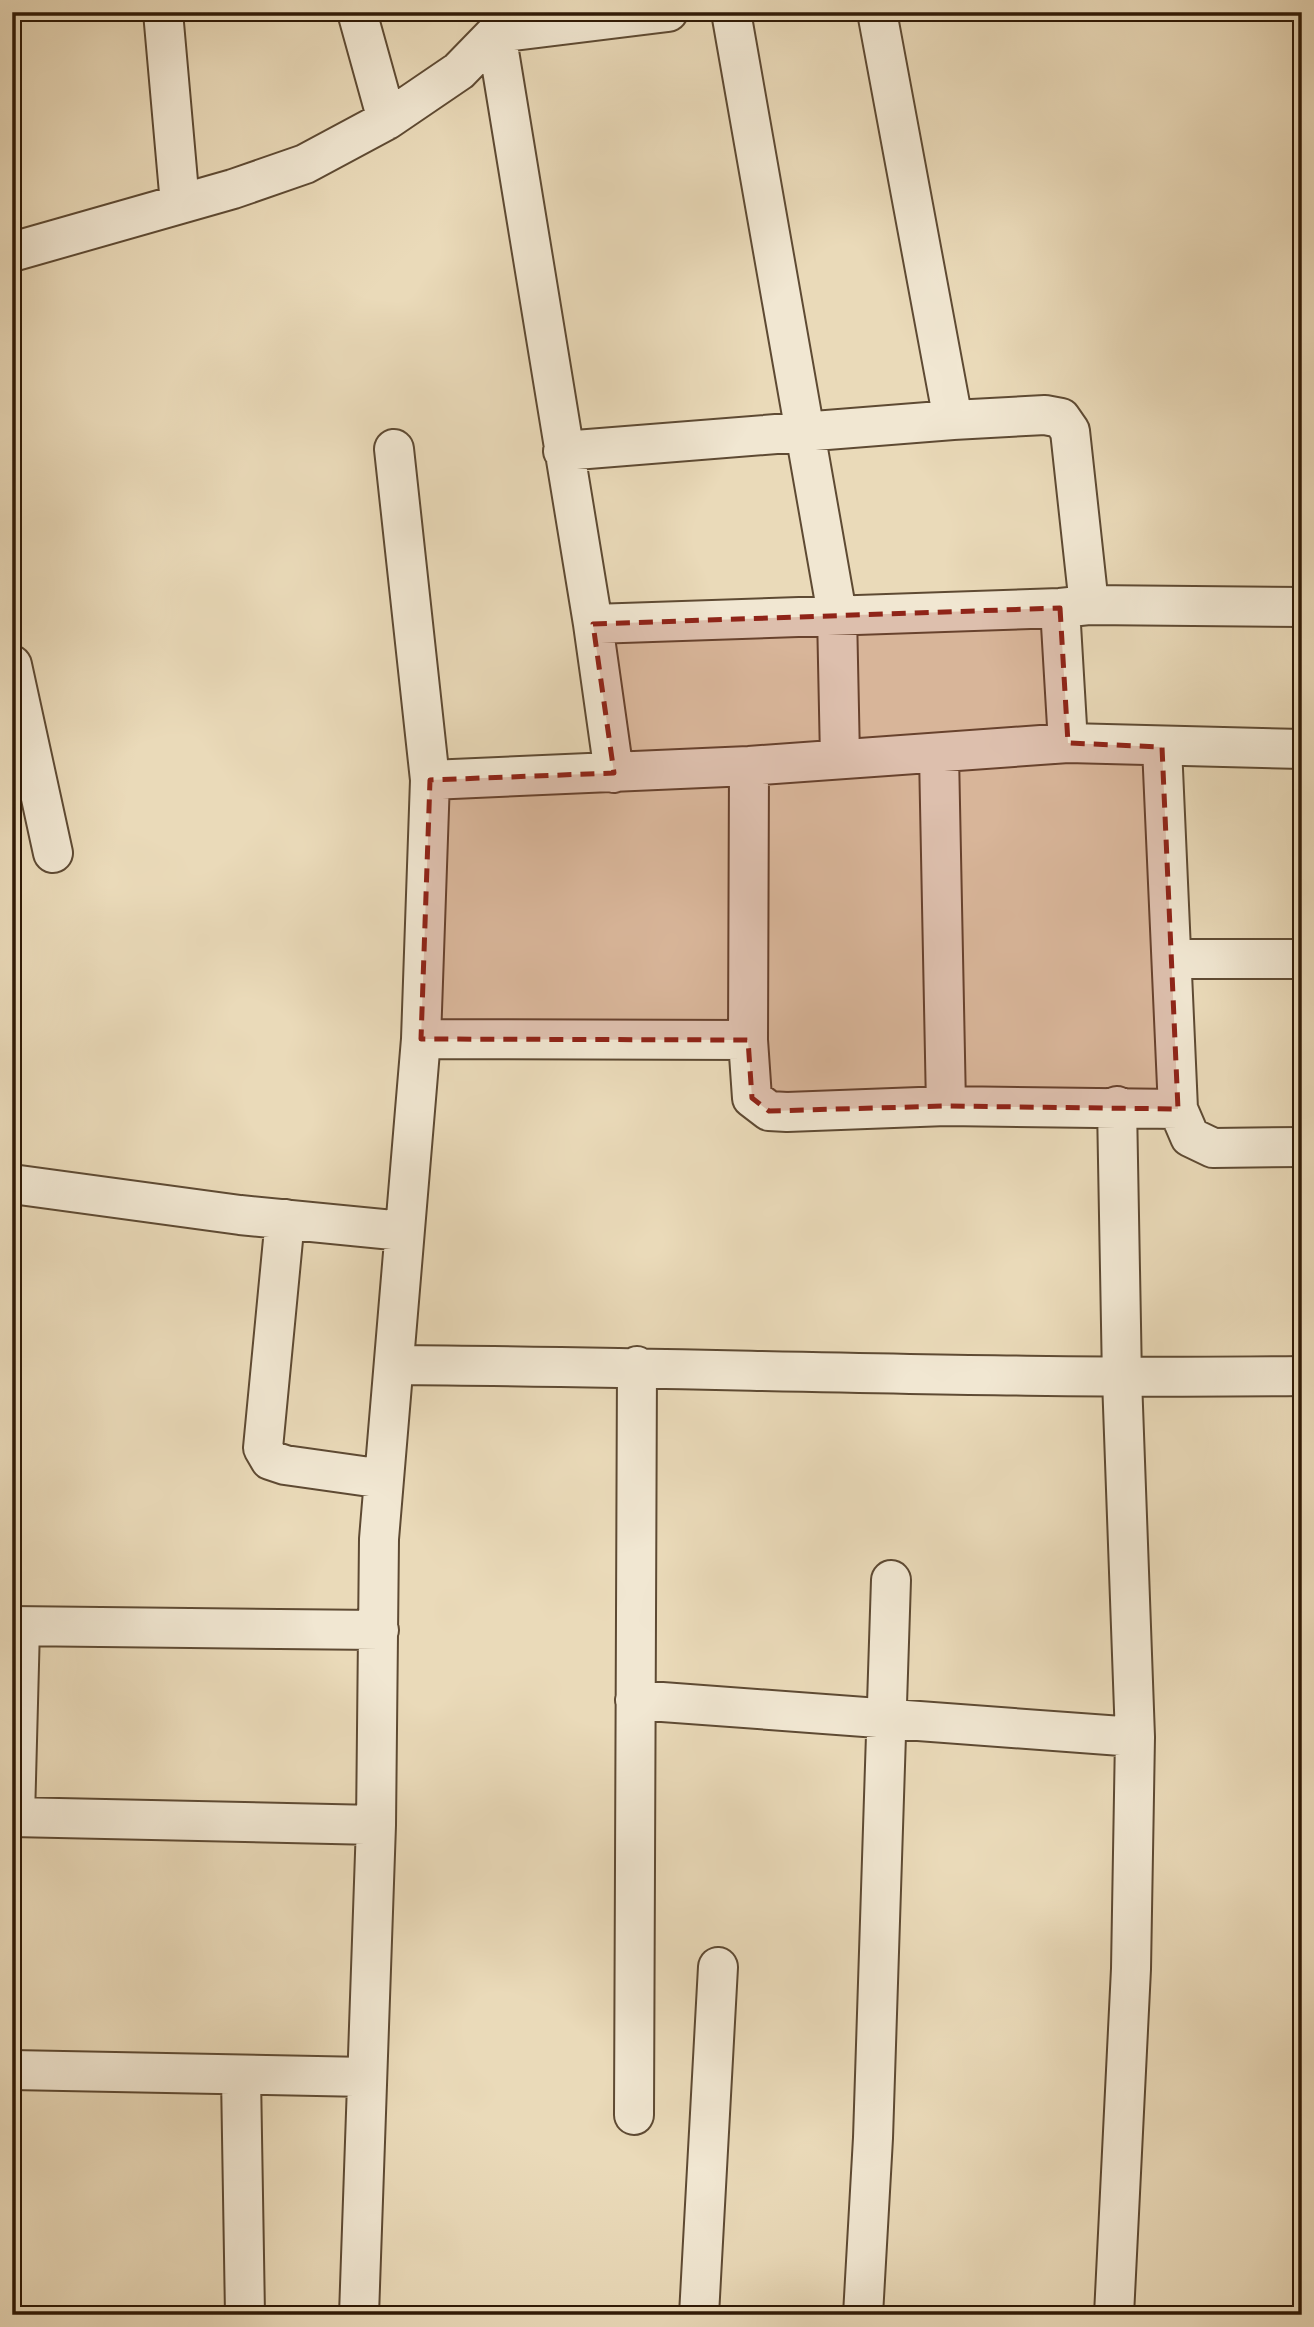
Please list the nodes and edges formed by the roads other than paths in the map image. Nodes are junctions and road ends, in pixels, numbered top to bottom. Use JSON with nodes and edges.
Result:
{"nodes":[{"id":1,"x":163,"y":12,"type":"edge"},
{"id":2,"x":357,"y":12,"type":"edge"},
{"id":3,"x":668,"y":12,"type":"edge"},
{"id":4,"x":731,"y":12,"type":"edge"},
{"id":5,"x":877,"y":12,"type":"edge"},
{"id":6,"x":503,"y":23,"type":"edge"},
{"id":7,"x":387,"y":120,"type":"junction"},
{"id":8,"x":180,"y":204,"type":"junction"},
{"id":9,"x":12,"y":252,"type":"edge"},
{"id":10,"x":953,"y":420,"type":"junction"},
{"id":11,"x":807,"y":431,"type":"junction"},
{"id":12,"x":394,"y":449,"type":"dead end"},
{"id":13,"x":563,"y":451,"type":"junction"},
{"id":14,"x":1074,"y":606,"type":"junction"},
{"id":15,"x":1302,"y":607,"type":"edge"},
{"id":16,"x":837,"y":614,"type":"junction"},
{"id":17,"x":593,"y":624,"type":"junction"},
{"id":18,"x":12,"y":666,"type":"edge"},
{"id":19,"x":1068,"y":743,"type":"junction"},
{"id":20,"x":1162,"y":747,"type":"junction"},
{"id":21,"x":1302,"y":749,"type":"edge"},
{"id":22,"x":939,"y":754,"type":"junction"},
{"id":23,"x":840,"y":758,"type":"junction"},
{"id":24,"x":749,"y":766,"type":"junction"},
{"id":25,"x":614,"y":773,"type":"junction"},
{"id":26,"x":429,"y":780,"type":"junction"},
{"id":27,"x":52,"y":853,"type":"dead end"},
{"id":28,"x":1172,"y":959,"type":"junction"},
{"id":29,"x":1302,"y":959,"type":"edge"},
{"id":30,"x":421,"y":1038,"type":"junction"},
{"id":31,"x":748,"y":1040,"type":"junction"},
{"id":32,"x":946,"y":1106,"type":"junction"},
{"id":33,"x":1117,"y":1106,"type":"junction"},
{"id":34,"x":1178,"y":1109,"type":"junction"},
{"id":35,"x":1302,"y":1147,"type":"edge"},
{"id":36,"x":12,"y":1184,"type":"edge"},
{"id":37,"x":285,"y":1219,"type":"junction"},
{"id":38,"x":403,"y":1231,"type":"junction"},
{"id":39,"x":394,"y":1365,"type":"junction"},
{"id":40,"x":637,"y":1366,"type":"junction"},
{"id":41,"x":1302,"y":1376,"type":"edge"},
{"id":42,"x":1122,"y":1379,"type":"junction"},
{"id":43,"x":384,"y":1479,"type":"junction"},
{"id":44,"x":891,"y":1580,"type":"dead end"},
{"id":45,"x":16,"y":1626,"type":"edge"},
{"id":46,"x":379,"y":1630,"type":"junction"},
{"id":47,"x":635,"y":1700,"type":"junction"},
{"id":48,"x":886,"y":1717,"type":"junction"},
{"id":49,"x":1135,"y":1737,"type":"junction"},
{"id":50,"x":14,"y":1817,"type":"edge"},
{"id":51,"x":376,"y":1825,"type":"junction"},
{"id":52,"x":718,"y":1967,"type":"dead end"},
{"id":53,"x":12,"y":2070,"type":"edge"},
{"id":54,"x":241,"y":2076,"type":"junction"},
{"id":55,"x":367,"y":2077,"type":"junction"},
{"id":56,"x":634,"y":2115,"type":"dead end"},
{"id":57,"x":245,"y":2315,"type":"edge"},
{"id":58,"x":359,"y":2315,"type":"edge"},
{"id":59,"x":699,"y":2315,"type":"edge"},
{"id":60,"x":863,"y":2315,"type":"edge"},
{"id":61,"x":1114,"y":2315,"type":"edge"}],
"edges":[{"from":1,"to":8,"type":"street"},
{"from":2,"to":7,"type":"street"},
{"from":3,"to":6,"type":"street"},
{"from":4,"to":11,"type":"street"},
{"from":5,"to":10,"type":"street"},
{"from":6,"to":7,"type":"street"},
{"from":6,"to":13,"type":"street"},
{"from":7,"to":8,"type":"street"},
{"from":8,"to":9,"type":"street"},
{"from":10,"to":11,"type":"street"},
{"from":10,"to":14,"type":"street"},
{"from":11,"to":13,"type":"street"},
{"from":11,"to":16,"type":"street"},
{"from":12,"to":26,"type":"street"},
{"from":13,"to":17,"type":"street"},
{"from":14,"to":15,"type":"street"},
{"from":14,"to":16,"type":"street"},
{"from":14,"to":19,"type":"street"},
{"from":16,"to":17,"type":"street"},
{"from":16,"to":23,"type":"street"},
{"from":17,"to":25,"type":"street"},
{"from":18,"to":27,"type":"street"},
{"from":19,"to":20,"type":"street"},
{"from":19,"to":22,"type":"street"},
{"from":20,"to":21,"type":"street"},
{"from":20,"to":28,"type":"street"},
{"from":22,"to":23,"type":"street"},
{"from":22,"to":32,"type":"street"},
{"from":23,"to":24,"type":"street"},
{"from":24,"to":25,"type":"street"},
{"from":24,"to":31,"type":"street"},
{"from":25,"to":26,"type":"street"},
{"from":26,"to":30,"type":"street"},
{"from":28,"to":29,"type":"street"},
{"from":28,"to":34,"type":"street"},
{"from":30,"to":31,"type":"street"},
{"from":30,"to":38,"type":"street"},
{"from":31,"to":32,"type":"street"},
{"from":32,"to":33,"type":"street"},
{"from":33,"to":34,"type":"street"},
{"from":33,"to":42,"type":"street"},
{"from":34,"to":35,"type":"street"},
{"from":36,"to":37,"type":"street"},
{"from":37,"to":38,"type":"street"},
{"from":37,"to":43,"type":"street"},
{"from":38,"to":39,"type":"street"},
{"from":39,"to":40,"type":"street"},
{"from":39,"to":43,"type":"street"},
{"from":40,"to":42,"type":"street"},
{"from":40,"to":47,"type":"street"},
{"from":41,"to":42,"type":"street"},
{"from":42,"to":49,"type":"street"},
{"from":43,"to":46,"type":"street"},
{"from":44,"to":48,"type":"street"},
{"from":45,"to":46,"type":"street"},
{"from":45,"to":50,"type":"street"},
{"from":46,"to":51,"type":"street"},
{"from":47,"to":48,"type":"street"},
{"from":47,"to":56,"type":"street"},
{"from":48,"to":49,"type":"street"},
{"from":48,"to":60,"type":"street"},
{"from":49,"to":61,"type":"street"},
{"from":50,"to":51,"type":"street"},
{"from":51,"to":55,"type":"street"},
{"from":52,"to":59,"type":"street"},
{"from":53,"to":54,"type":"street"},
{"from":54,"to":55,"type":"street"},
{"from":54,"to":57,"type":"street"},
{"from":55,"to":58,"type":"street"}]}
